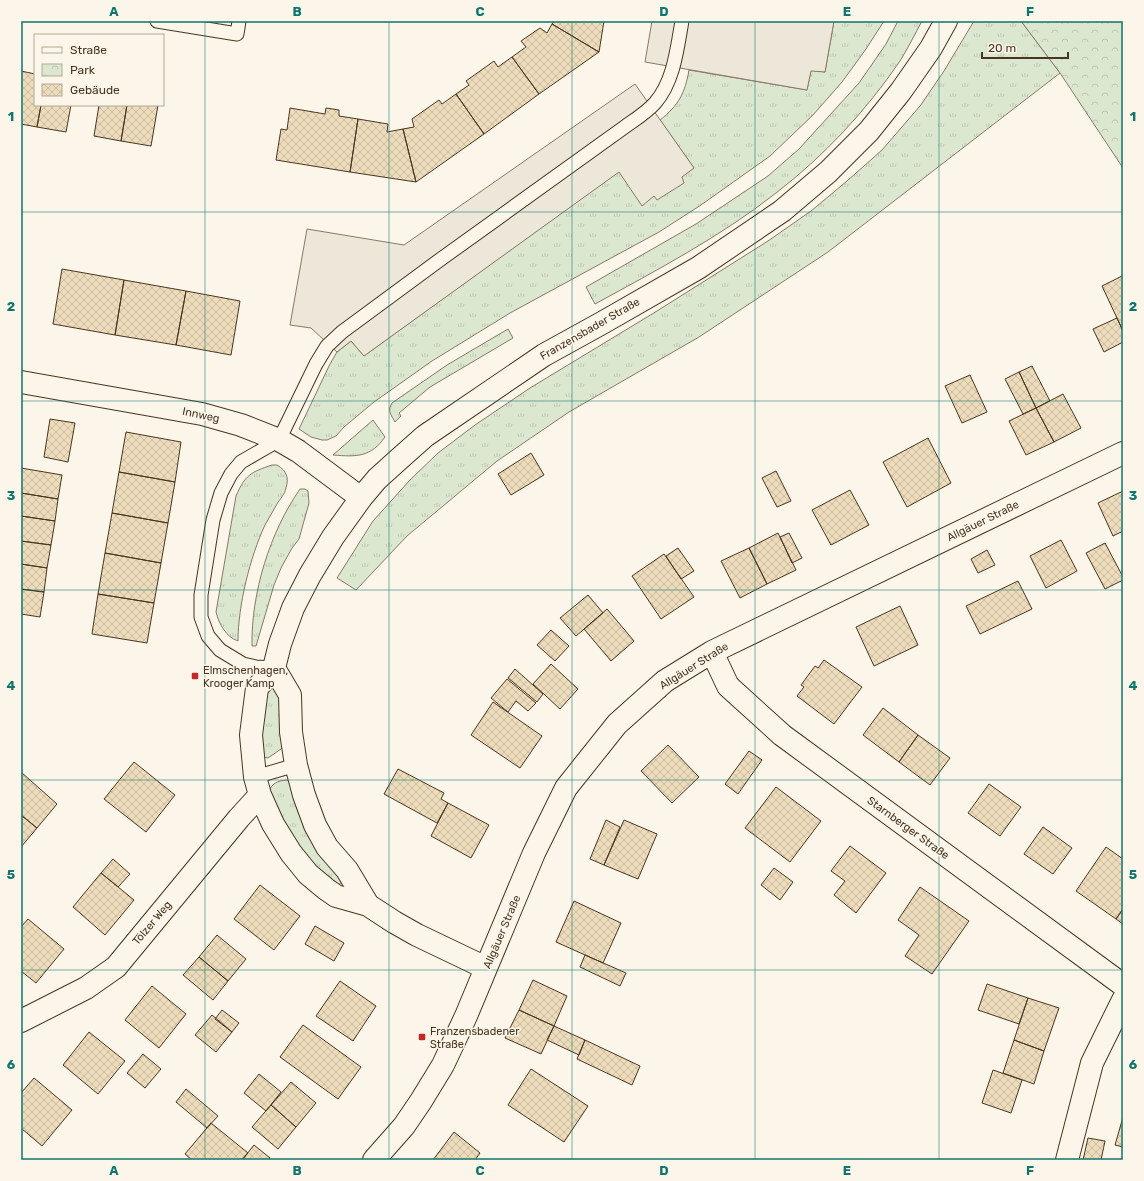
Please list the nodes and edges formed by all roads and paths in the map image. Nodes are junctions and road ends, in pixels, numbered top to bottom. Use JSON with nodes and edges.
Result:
{"nodes":[{"id":1,"x":157,"y":21,"type":"edge"},
{"id":2,"x":239,"y":21,"type":"edge"},
{"id":3,"x":682,"y":21,"type":"edge"},
{"id":4,"x":946,"y":21,"type":"edge"},
{"id":5,"x":21,"y":382,"type":"edge"},
{"id":6,"x":279,"y":440,"type":"junction"},
{"id":7,"x":1123,"y":453,"type":"edge"},
{"id":8,"x":361,"y":498,"type":"junction"},
{"id":9,"x":712,"y":652,"type":"junction"},
{"id":10,"x":274,"y":668,"type":"junction"},
{"id":11,"x":296,"y":765,"type":"junction"},
{"id":12,"x":258,"y":786,"type":"junction"},
{"id":13,"x":368,"y":905,"type":"junction"},
{"id":14,"x":486,"y":968,"type":"junction"},
{"id":15,"x":1123,"y":985,"type":"edge"},
{"id":16,"x":1123,"y":1000,"type":"edge"},
{"id":17,"x":21,"y":1022,"type":"edge"},
{"id":18,"x":374,"y":1160,"type":"edge"},
{"id":19,"x":1067,"y":1160,"type":"edge"}],
"edges":[{"from":1,"to":2,"type":"lane"},
{"from":3,"to":6,"type":"lane"},
{"from":4,"to":8,"type":"street","name":"Franzensbader Straße"},
{"from":5,"to":6,"type":"street","name":"Innweg"},
{"from":6,"to":8,"type":"street","name":"Innweg"},
{"from":6,"to":10,"type":"lane"},
{"from":7,"to":9,"type":"street","name":"Allgäuer Straße"},
{"from":8,"to":10,"type":"street","name":"Franzensbader Straße"},
{"from":9,"to":14,"type":"street","name":"Allgäuer Straße"},
{"from":9,"to":15,"type":"street","name":"Starnberger Straße"},
{"from":10,"to":11,"type":"street","name":"Franzensbader Straße"},
{"from":10,"to":12,"type":"street","name":"Franzensbader Straße"},
{"from":11,"to":12,"type":"lane"},
{"from":11,"to":13,"type":"street","name":"Franzensbader Straße"},
{"from":12,"to":13,"type":"street","name":"Franzensbader Straße"},
{"from":12,"to":17,"type":"street","name":"Tölzer Weg"},
{"from":13,"to":14,"type":"street","name":"Franzensbader Straße"},
{"from":14,"to":18,"type":"street","name":"Allgäuer Straße"},
{"from":16,"to":19,"type":"street"}]}
